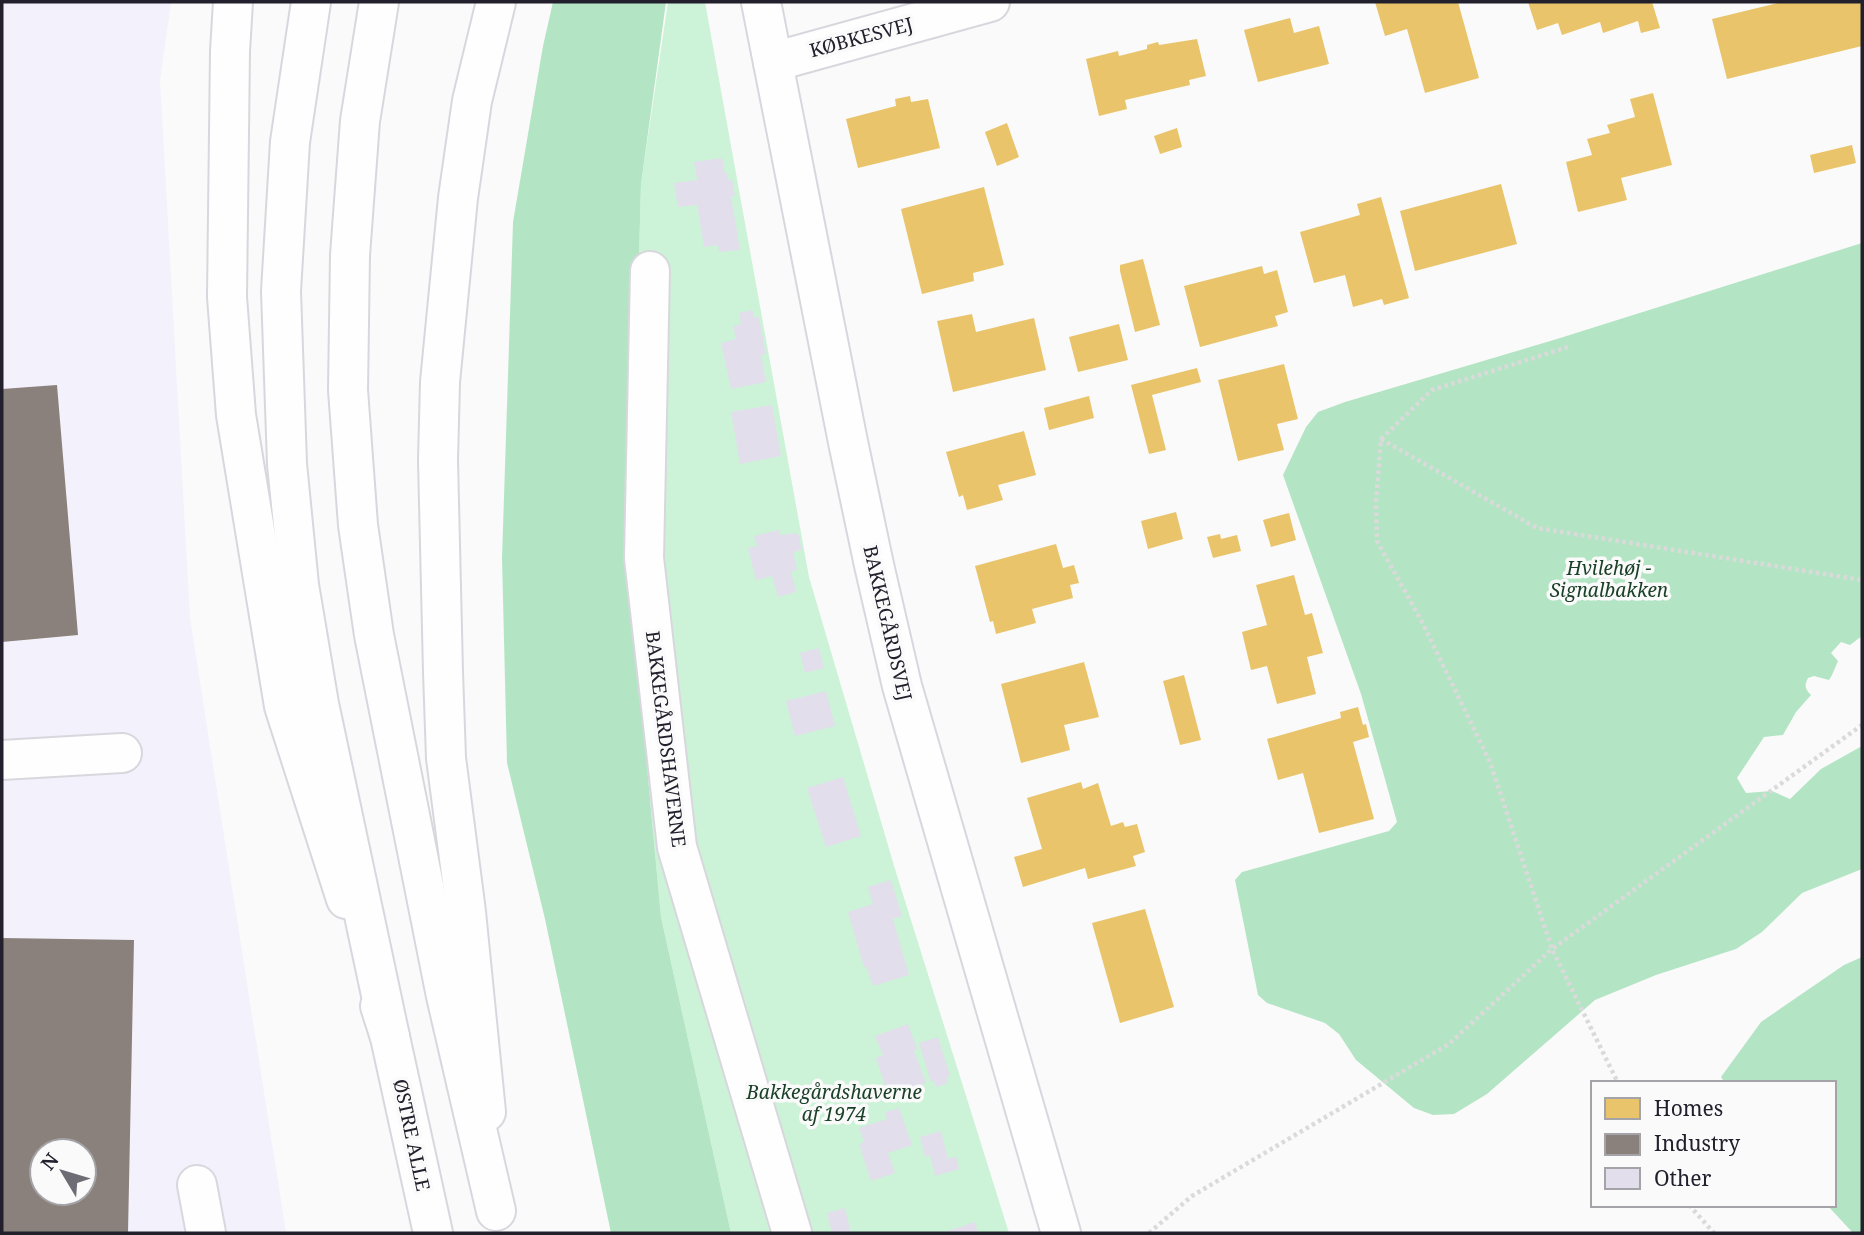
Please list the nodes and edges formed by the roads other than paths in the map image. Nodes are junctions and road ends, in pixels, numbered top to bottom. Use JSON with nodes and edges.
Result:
{"nodes":[{"id":1,"x":233,"y":2,"type":"edge"},
{"id":2,"x":312,"y":2,"type":"edge"},
{"id":3,"x":379,"y":2,"type":"edge"},
{"id":4,"x":496,"y":2,"type":"edge"},
{"id":5,"x":761,"y":2,"type":"edge"},
{"id":6,"x":990,"y":2,"type":"edge"},
{"id":7,"x":773,"y":62,"type":"junction"},
{"id":8,"x":650,"y":271,"type":"dead end"},
{"id":9,"x":122,"y":753,"type":"dead end"},
{"id":10,"x":2,"y":760,"type":"edge"},
{"id":11,"x":390,"y":1037,"type":"junction"},
{"id":12,"x":197,"y":1185,"type":"dead end"},
{"id":13,"x":499,"y":1222,"type":"edge"},
{"id":14,"x":206,"y":1233,"type":"edge"},
{"id":15,"x":433,"y":1233,"type":"edge"},
{"id":16,"x":792,"y":1233,"type":"edge"},
{"id":17,"x":1061,"y":1233,"type":"edge"}],
"edges":[{"from":1,"to":11,"type":"main road"},
{"from":2,"to":11,"type":"main road"},
{"from":3,"to":13,"type":"main road"},
{"from":4,"to":13,"type":"main road"},
{"from":5,"to":7,"type":"main road","name":"BAKKEGÅRDSVEJ"},
{"from":6,"to":7,"type":"main road","name":"KØBKESVEJ"},
{"from":7,"to":17,"type":"main road","name":"BAKKEGÅRDSVEJ"},
{"from":8,"to":16,"type":"main road","name":"BAKKEGÅRDSHAVERNE"},
{"from":9,"to":10,"type":"main road"},
{"from":11,"to":15,"type":"main road","name":"ØSTRE ALLE"},
{"from":12,"to":14,"type":"main road"}]}
